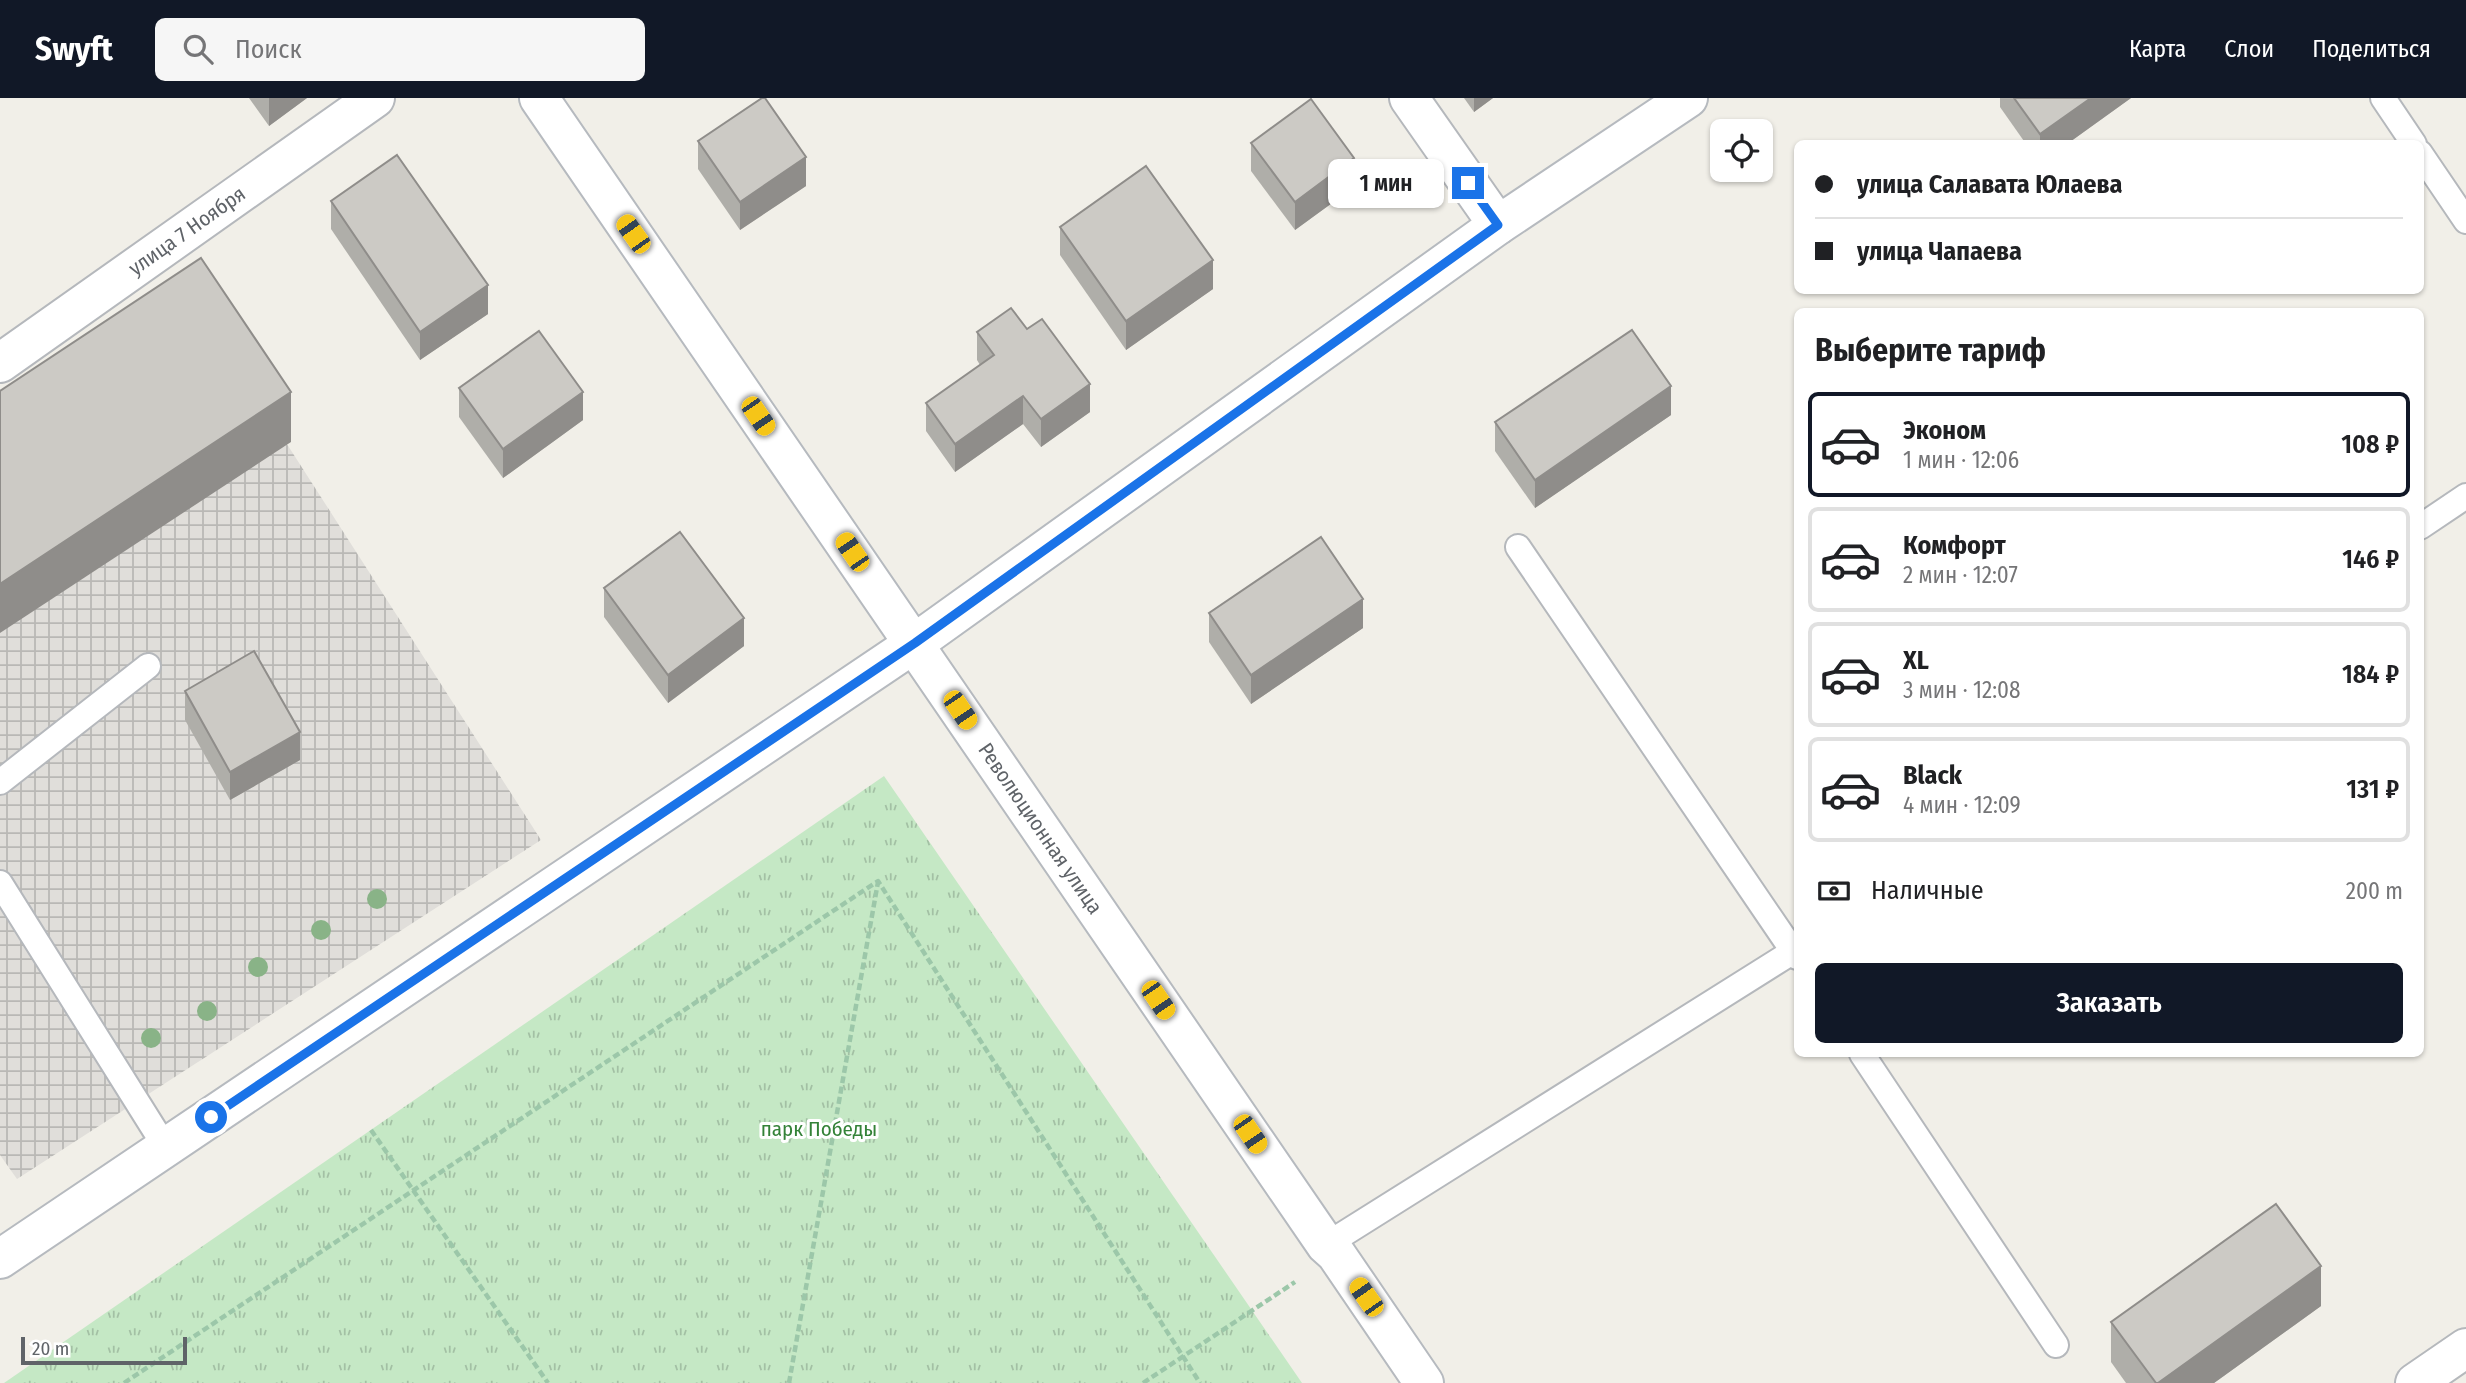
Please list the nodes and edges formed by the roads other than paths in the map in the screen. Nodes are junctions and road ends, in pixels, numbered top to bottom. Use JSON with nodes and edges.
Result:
{"nodes":[{"id":1,"x":375,"y":98,"type":"edge"},
{"id":2,"x":539,"y":98,"type":"edge"},
{"id":3,"x":1409,"y":98,"type":"edge"},
{"id":4,"x":1688,"y":98,"type":"edge"},
{"id":5,"x":2383,"y":98,"type":"edge"},
{"id":6,"x":2411,"y":140,"type":"edge"},
{"id":7,"x":2424,"y":159,"type":"edge"},
{"id":8,"x":2466,"y":222,"type":"edge"},
{"id":9,"x":1498,"y":225,"type":"junction"},
{"id":10,"x":0,"y":363,"type":"edge"},
{"id":11,"x":2466,"y":496,"type":"edge"},
{"id":12,"x":2424,"y":524,"type":"edge"},
{"id":13,"x":1518,"y":547,"type":"dead end"},
{"id":14,"x":915,"y":643,"type":"junction"},
{"id":15,"x":148,"y":666,"type":"dead end"},
{"id":16,"x":0,"y":782,"type":"edge"},
{"id":17,"x":0,"y":883,"type":"edge"},
{"id":18,"x":1794,"y":949,"type":"edge"},
{"id":19,"x":1794,"y":953,"type":"edge"},
{"id":20,"x":1863,"y":1057,"type":"edge"},
{"id":21,"x":166,"y":1148,"type":"junction"},
{"id":22,"x":1331,"y":1250,"type":"junction"},
{"id":23,"x":0,"y":1259,"type":"edge"},
{"id":24,"x":2056,"y":1345,"type":"dead end"},
{"id":25,"x":2466,"y":1348,"type":"edge"},
{"id":26,"x":1424,"y":1383,"type":"edge"},
{"id":27,"x":2415,"y":1383,"type":"edge"}],
"edges":[{"from":1,"to":10,"type":"street","name":"улица 7 Ноября"},
{"from":2,"to":14,"type":"street","name":"Революционная улица"},
{"from":3,"to":9,"type":"street"},
{"from":4,"to":9,"type":"street"},
{"from":5,"to":6,"type":"lane"},
{"from":7,"to":8,"type":"lane"},
{"from":9,"to":14,"type":"street"},
{"from":11,"to":12,"type":"lane"},
{"from":13,"to":18,"type":"lane"},
{"from":14,"to":21,"type":"street"},
{"from":14,"to":22,"type":"street","name":"Революционная улица"},
{"from":15,"to":16,"type":"lane"},
{"from":17,"to":21,"type":"lane"},
{"from":19,"to":22,"type":"lane"},
{"from":20,"to":24,"type":"lane"},
{"from":21,"to":23,"type":"street"},
{"from":22,"to":26,"type":"street","name":"Революционная улица"},
{"from":25,"to":27,"type":"street"}]}
